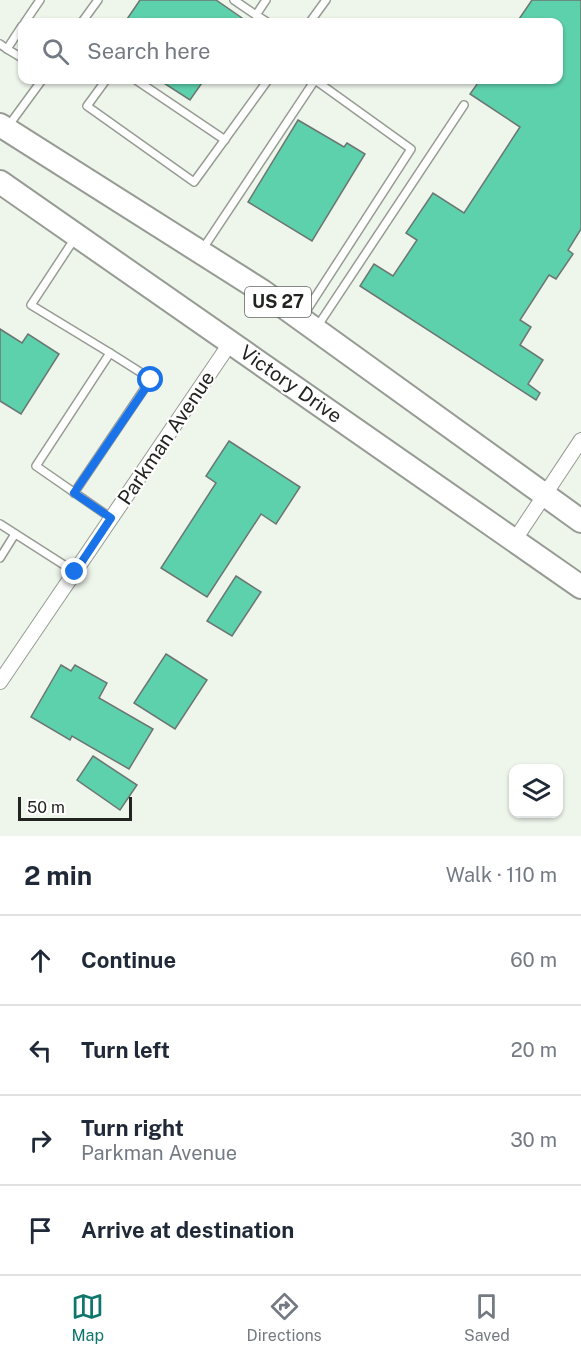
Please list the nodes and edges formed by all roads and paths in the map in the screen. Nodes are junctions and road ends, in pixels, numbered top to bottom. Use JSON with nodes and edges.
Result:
{"nodes":[{"id":1,"x":40,"y":0,"type":"edge"},
{"id":2,"x":98,"y":0,"type":"edge"},
{"id":3,"x":234,"y":0,"type":"edge"},
{"id":4,"x":266,"y":0,"type":"edge"},
{"id":5,"x":326,"y":0,"type":"edge"},
{"id":6,"x":256,"y":15,"type":"junction"},
{"id":7,"x":28,"y":18,"type":"edge"},
{"id":8,"x":85,"y":18,"type":"edge"},
{"id":9,"x":261,"y":18,"type":"edge"},
{"id":10,"x":313,"y":18,"type":"edge"},
{"id":11,"x":18,"y":33,"type":"edge"},
{"id":12,"x":0,"y":44,"type":"edge"},
{"id":13,"x":7,"y":49,"type":"junction"},
{"id":14,"x":18,"y":56,"type":"edge"},
{"id":15,"x":39,"y":84,"type":"edge"},
{"id":16,"x":103,"y":84,"type":"edge"},
{"id":17,"x":142,"y":84,"type":"edge"},
{"id":18,"x":265,"y":84,"type":"edge"},
{"id":19,"x":312,"y":84,"type":"edge"},
{"id":20,"x":321,"y":84,"type":"edge"},
{"id":21,"x":464,"y":105,"type":"dead end"},
{"id":22,"x":3,"y":128,"type":"edge"},
{"id":23,"x":225,"y":140,"type":"junction"},
{"id":24,"x":0,"y":182,"type":"edge"},
{"id":25,"x":76,"y":236,"type":"junction"},
{"id":26,"x":201,"y":252,"type":"junction"},
{"id":27,"x":308,"y":324,"type":"junction"},
{"id":28,"x":231,"y":342,"type":"junction"},
{"id":29,"x":110,"y":353,"type":"junction"},
{"id":30,"x":581,"y":440,"type":"edge"},
{"id":31,"x":74,"y":493,"type":"junction"},
{"id":32,"x":543,"y":495,"type":"junction"},
{"id":33,"x":111,"y":518,"type":"junction"},
{"id":34,"x":581,"y":521,"type":"edge"},
{"id":35,"x":0,"y":524,"type":"edge"},
{"id":36,"x":15,"y":534,"type":"junction"},
{"id":37,"x":514,"y":541,"type":"junction"},
{"id":38,"x":0,"y":558,"type":"edge"},
{"id":39,"x":75,"y":572,"type":"junction"},
{"id":40,"x":581,"y":587,"type":"edge"},
{"id":41,"x":0,"y":682,"type":"edge"}],
"edges":[{"from":1,"to":7,"type":"lane"},
{"from":2,"to":8,"type":"lane"},
{"from":3,"to":6,"type":"lane"},
{"from":4,"to":6,"type":"lane"},
{"from":5,"to":10,"type":"lane"},
{"from":6,"to":9,"type":"lane"},
{"from":11,"to":13,"type":"lane"},
{"from":12,"to":13,"type":"lane"},
{"from":13,"to":14,"type":"lane"},
{"from":15,"to":22,"type":"lane"},
{"from":16,"to":23,"type":"lane"},
{"from":17,"to":23,"type":"lane"},
{"from":18,"to":23,"type":"lane"},
{"from":19,"to":26,"type":"lane"},
{"from":20,"to":27,"type":"lane"},
{"from":21,"to":27,"type":"lane"},
{"from":22,"to":26,"type":"highway","number":"US 27"},
{"from":24,"to":25,"type":"highway","name":"Victory Drive","number":"US 27"},
{"from":25,"to":28,"type":"highway","name":"Victory Drive","number":"US 27"},
{"from":25,"to":29,"type":"lane"},
{"from":26,"to":27,"type":"highway","number":"US 27"},
{"from":27,"to":32,"type":"highway","number":"US 27"},
{"from":28,"to":33,"type":"street","name":"Parkman Avenue"},
{"from":28,"to":37,"type":"highway","name":"Victory Drive","number":"US 27"},
{"from":29,"to":31,"type":"lane"},
{"from":29,"to":31,"type":"lane"},
{"from":30,"to":32,"type":"street"},
{"from":31,"to":33,"type":"lane"},
{"from":32,"to":34,"type":"highway","number":"US 27"},
{"from":32,"to":37,"type":"street"},
{"from":33,"to":39,"type":"street","name":"Parkman Avenue"},
{"from":35,"to":36,"type":"lane"},
{"from":36,"to":38,"type":"lane"},
{"from":36,"to":39,"type":"lane"},
{"from":37,"to":40,"type":"highway","name":"Victory Drive","number":"US 27"},
{"from":39,"to":41,"type":"street","name":"Parkman Avenue"}]}
